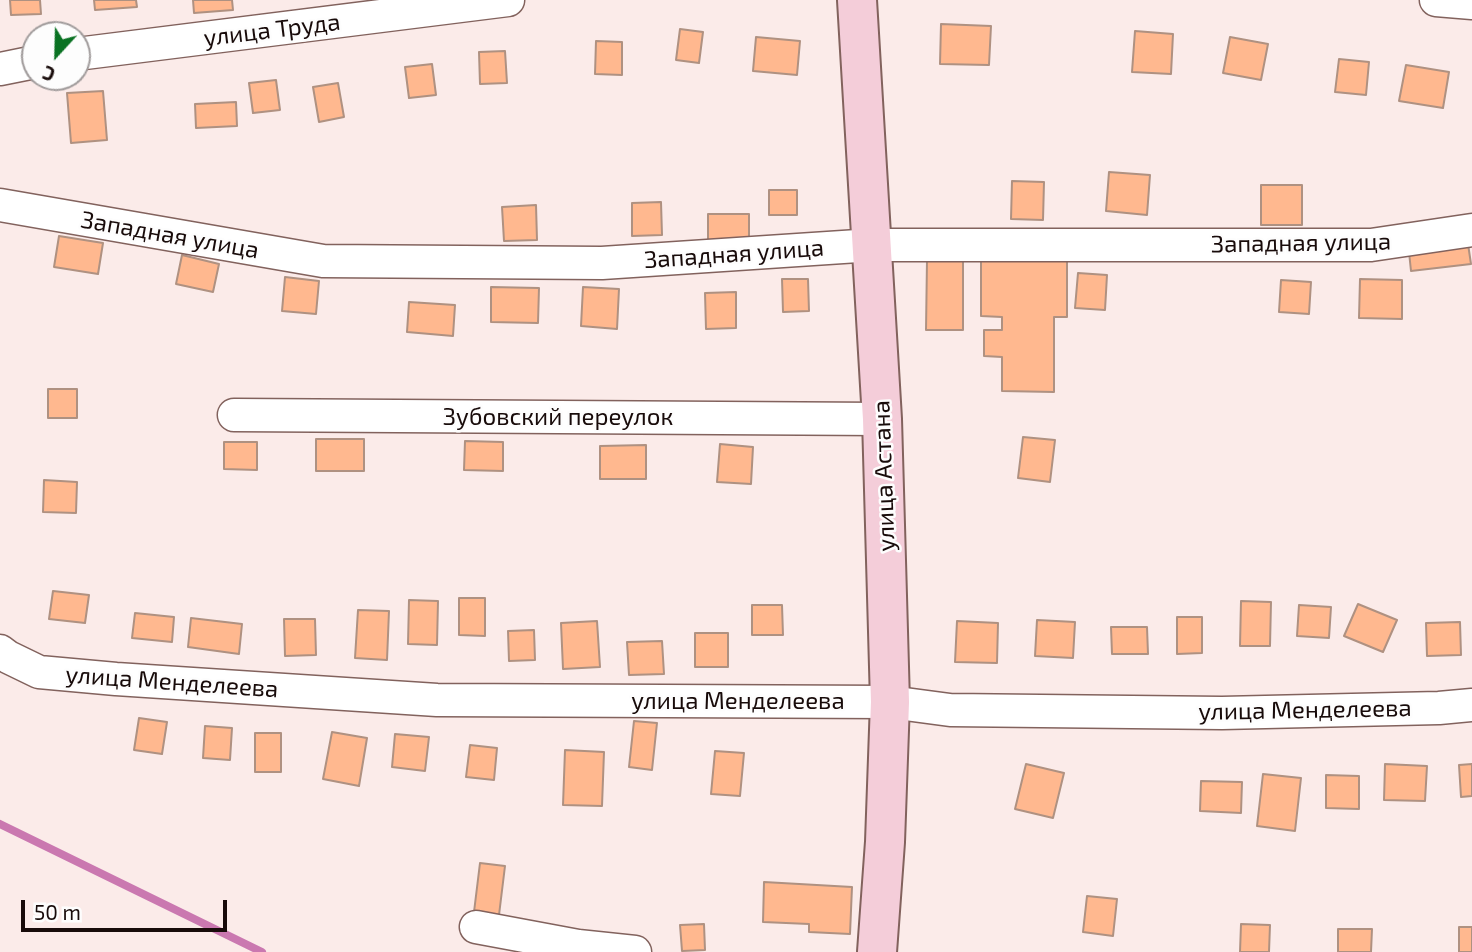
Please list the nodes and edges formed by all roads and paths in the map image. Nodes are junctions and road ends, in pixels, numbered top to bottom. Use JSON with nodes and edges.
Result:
{"nodes":[{"id":1,"x":509,"y":0,"type":"edge"},
{"id":2,"x":857,"y":0,"type":"edge"},
{"id":3,"x":1436,"y":0,"type":"edge"},
{"id":4,"x":1472,"y":3,"type":"edge"},
{"id":5,"x":91,"y":52,"type":"edge"},
{"id":6,"x":21,"y":65,"type":"edge"},
{"id":7,"x":0,"y":69,"type":"edge"},
{"id":8,"x":0,"y":205,"type":"edge"},
{"id":9,"x":1472,"y":230,"type":"edge"},
{"id":10,"x":873,"y":245,"type":"junction"},
{"id":11,"x":234,"y":415,"type":"dead end"},
{"id":12,"x":883,"y":419,"type":"junction"},
{"id":13,"x":4,"y":654,"type":"edge"},
{"id":14,"x":890,"y":702,"type":"junction"},
{"id":15,"x":1472,"y":705,"type":"edge"},
{"id":16,"x":476,"y":927,"type":"dead end"},
{"id":17,"x":635,"y":952,"type":"edge"},
{"id":18,"x":877,"y":952,"type":"edge"}],
"edges":[{"from":1,"to":5,"type":"street","name":"улица Труда"},
{"from":2,"to":10,"type":"street","name":"улица Астана"},
{"from":3,"to":4,"type":"street"},
{"from":6,"to":7,"type":"street"},
{"from":8,"to":10,"type":"street","name":"Западная улица"},
{"from":9,"to":10,"type":"street","name":"Западная улица"},
{"from":10,"to":12,"type":"street","name":"улица Астана"},
{"from":11,"to":12,"type":"street","name":"Зубовский переулок"},
{"from":12,"to":14,"type":"street","name":"улица Астана"},
{"from":13,"to":14,"type":"street","name":"улица Менделеева"},
{"from":14,"to":15,"type":"street","name":"улица Менделеева"},
{"from":14,"to":18,"type":"street","name":"улица Астана"},
{"from":16,"to":17,"type":"street"}]}
